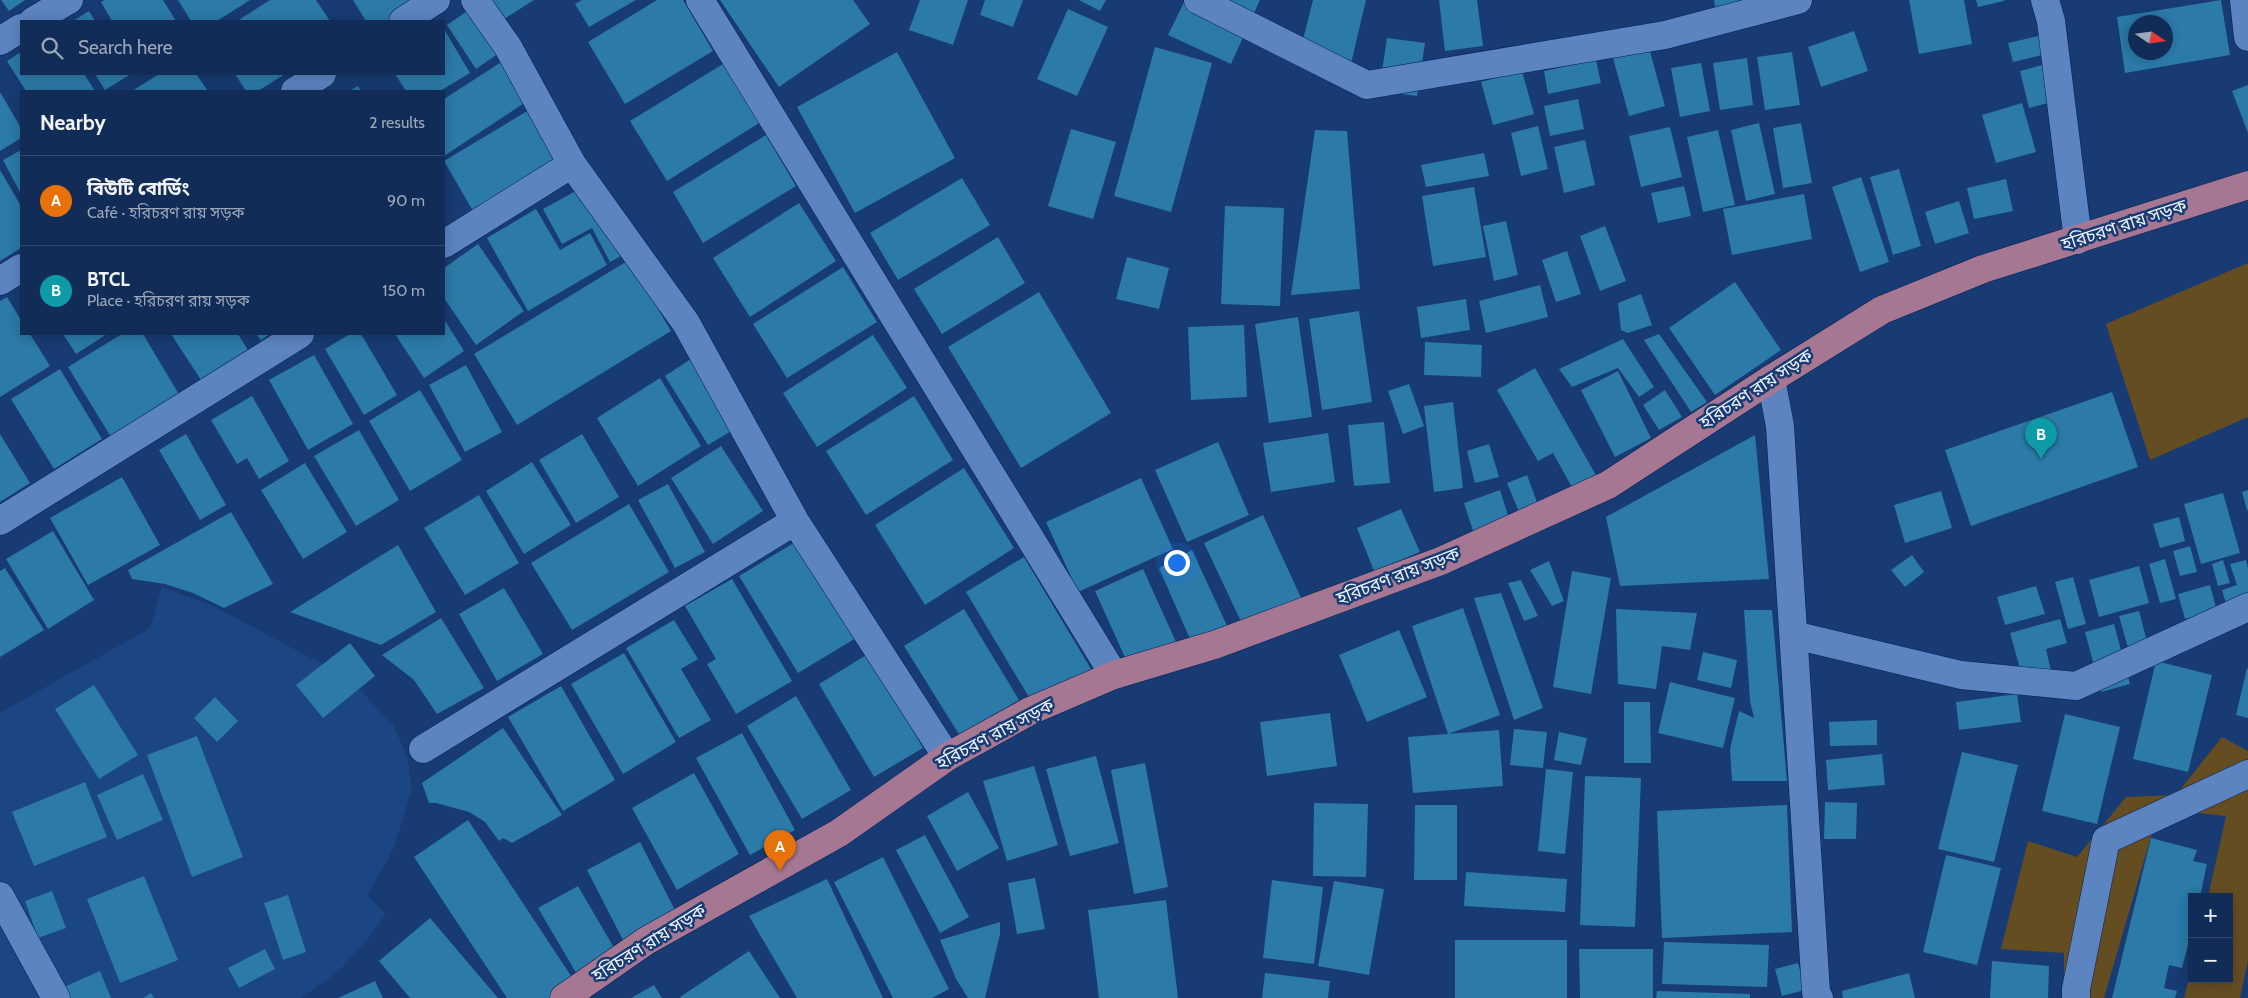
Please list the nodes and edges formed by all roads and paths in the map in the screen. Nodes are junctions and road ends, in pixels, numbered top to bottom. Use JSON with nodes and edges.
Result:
{"nodes":[{"id":1,"x":69,"y":0,"type":"edge"},
{"id":2,"x":436,"y":0,"type":"edge"},
{"id":3,"x":475,"y":0,"type":"edge"},
{"id":4,"x":700,"y":0,"type":"edge"},
{"id":5,"x":1198,"y":0,"type":"edge"},
{"id":6,"x":1798,"y":0,"type":"edge"},
{"id":7,"x":2045,"y":0,"type":"edge"},
{"id":8,"x":2244,"y":0,"type":"edge"},
{"id":9,"x":35,"y":20,"type":"edge"},
{"id":10,"x":405,"y":20,"type":"edge"},
{"id":11,"x":20,"y":29,"type":"edge"},
{"id":12,"x":2248,"y":37,"type":"edge"},
{"id":13,"x":0,"y":41,"type":"edge"},
{"id":14,"x":320,"y":75,"type":"edge"},
{"id":15,"x":297,"y":90,"type":"edge"},
{"id":16,"x":572,"y":164,"type":"junction"},
{"id":17,"x":2248,"y":184,"type":"edge"},
{"id":18,"x":2078,"y":240,"type":"junction"},
{"id":19,"x":445,"y":243,"type":"edge"},
{"id":20,"x":20,"y":269,"type":"edge"},
{"id":21,"x":0,"y":281,"type":"edge"},
{"id":22,"x":298,"y":335,"type":"edge"},
{"id":23,"x":1771,"y":379,"type":"junction"},
{"id":24,"x":0,"y":521,"type":"edge"},
{"id":25,"x":794,"y":521,"type":"junction"},
{"id":26,"x":2248,"y":607,"type":"edge"},
{"id":27,"x":1794,"y":635,"type":"junction"},
{"id":28,"x":1114,"y":675,"type":"junction"},
{"id":29,"x":423,"y":749,"type":"dead end"},
{"id":30,"x":947,"y":757,"type":"junction"},
{"id":31,"x":2248,"y":774,"type":"edge"},
{"id":32,"x":0,"y":896,"type":"edge"},
{"id":33,"x":56,"y":998,"type":"edge"},
{"id":34,"x":564,"y":998,"type":"edge"},
{"id":35,"x":1819,"y":998,"type":"edge"},
{"id":36,"x":2076,"y":998,"type":"edge"}],
"edges":[{"from":1,"to":9,"type":"street"},
{"from":2,"to":10,"type":"street"},
{"from":3,"to":16,"type":"street"},
{"from":4,"to":28,"type":"street"},
{"from":5,"to":6,"type":"street"},
{"from":7,"to":18,"type":"street"},
{"from":8,"to":12,"type":"street"},
{"from":11,"to":13,"type":"street"},
{"from":14,"to":15,"type":"street"},
{"from":16,"to":19,"type":"street"},
{"from":16,"to":25,"type":"street"},
{"from":17,"to":18,"type":"main road","name":"হরিচরণ রায় সড়ক"},
{"from":18,"to":23,"type":"main road","name":"হরিচরণ রায় সড়ক"},
{"from":20,"to":21,"type":"street"},
{"from":22,"to":24,"type":"street"},
{"from":23,"to":27,"type":"street"},
{"from":23,"to":28,"type":"main road","name":"হরিচরণ রায় সড়ক"},
{"from":25,"to":29,"type":"street"},
{"from":25,"to":30,"type":"street"},
{"from":26,"to":27,"type":"street"},
{"from":27,"to":35,"type":"street"},
{"from":28,"to":30,"type":"main road","name":"হরিচরণ রায় সড়ক"},
{"from":30,"to":34,"type":"main road","name":"হরিচরণ রায় সড়ক"},
{"from":31,"to":36,"type":"street"},
{"from":32,"to":33,"type":"street"}]}
